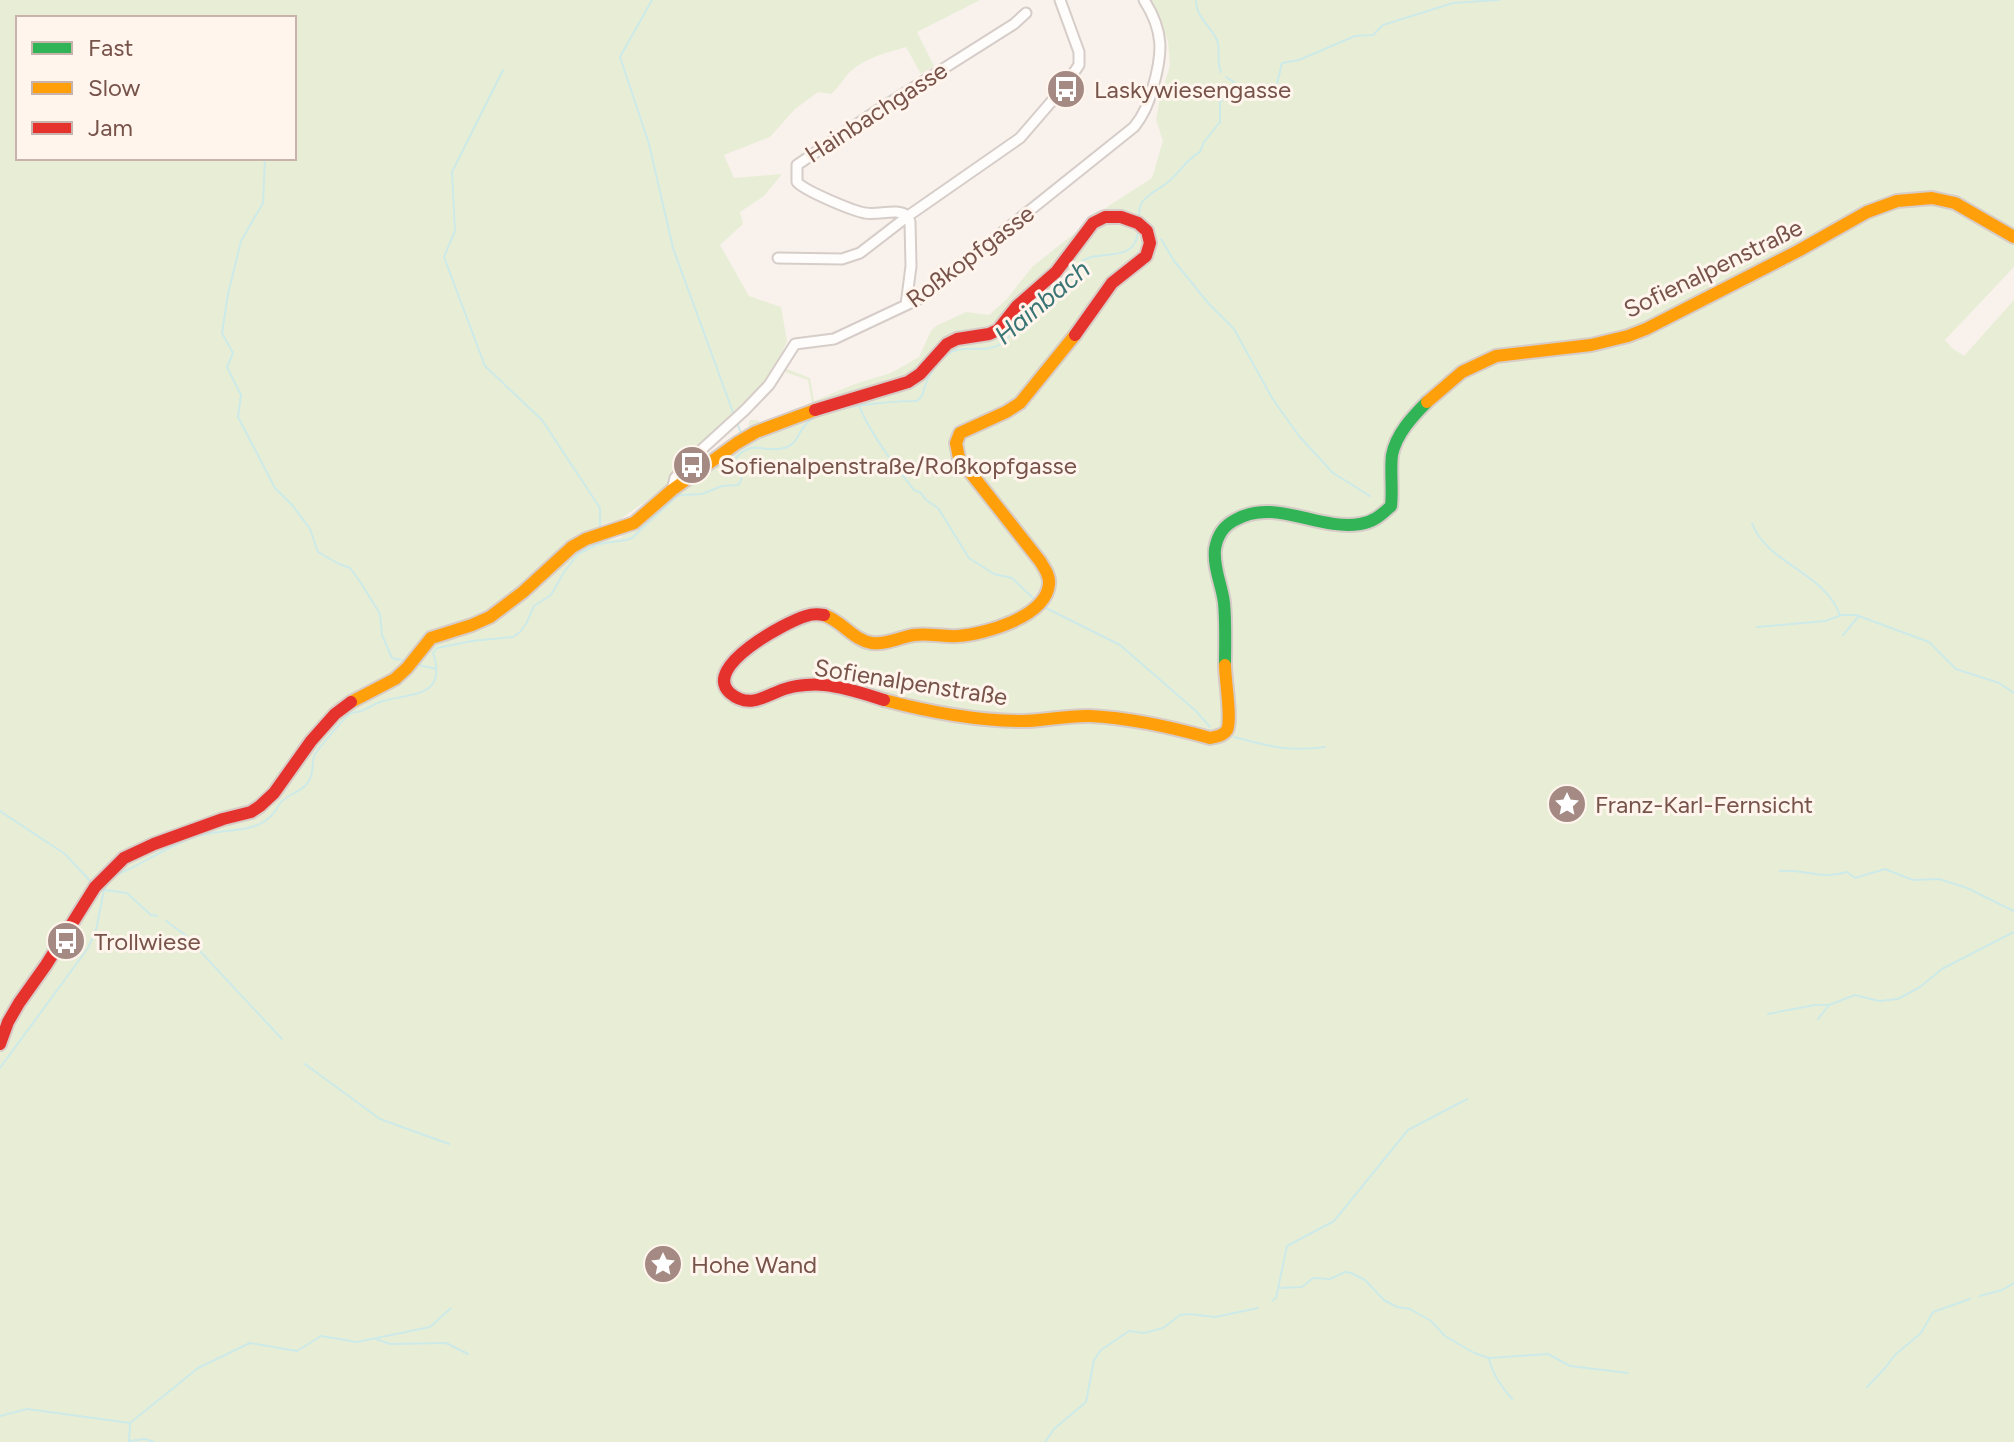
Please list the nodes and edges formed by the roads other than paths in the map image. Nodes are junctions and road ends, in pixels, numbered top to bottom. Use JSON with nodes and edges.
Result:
{"nodes":[{"id":1,"x":1060,"y":0,"type":"edge"},
{"id":2,"x":1144,"y":0,"type":"edge"},
{"id":3,"x":1026,"y":13,"type":"dead end"},
{"id":4,"x":908,"y":216,"type":"junction"},
{"id":5,"x":2014,"y":237,"type":"edge"},
{"id":6,"x":778,"y":258,"type":"dead end"},
{"id":7,"x":906,"y":305,"type":"junction"},
{"id":8,"x":672,"y":490,"type":"junction"},
{"id":9,"x":0,"y":1044,"type":"edge"}],
"edges":[{"from":1,"to":4,"type":"street"},
{"from":2,"to":7,"type":"street","name":"Roßkopfgasse"},
{"from":3,"to":4,"type":"street","name":"Hainbachgasse"},
{"from":4,"to":6,"type":"street"},
{"from":4,"to":7,"type":"street"},
{"from":5,"to":8,"type":"street","name":"Sofienalpenstraße"},
{"from":7,"to":8,"type":"street","name":"Roßkopfgasse"},
{"from":8,"to":9,"type":"street","name":"Sofienalpenstraße"}]}
